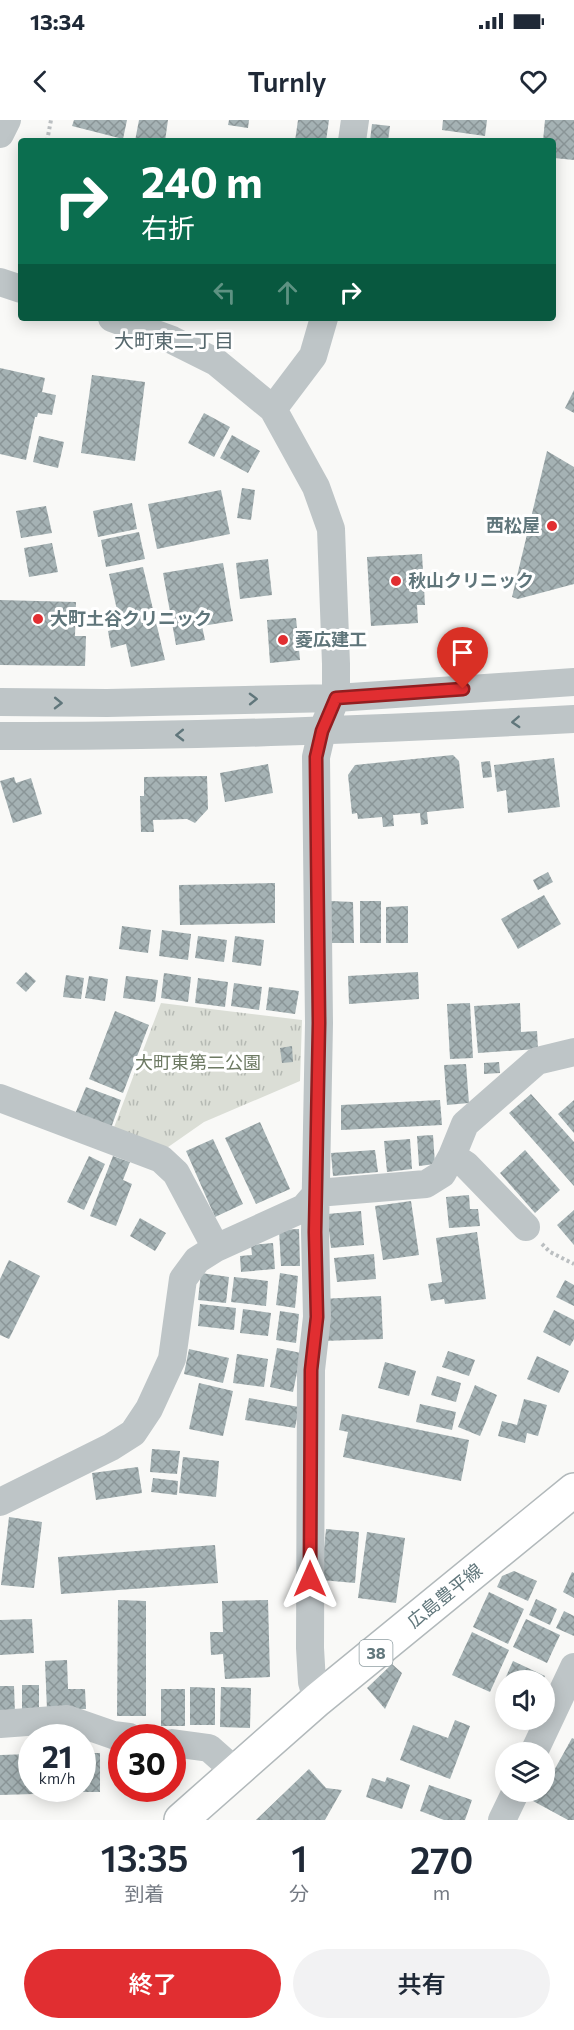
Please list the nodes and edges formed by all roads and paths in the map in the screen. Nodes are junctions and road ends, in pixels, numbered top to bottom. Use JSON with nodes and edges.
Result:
{"nodes":[{"id":1,"x":7,"y":120,"type":"edge"},
{"id":2,"x":51,"y":120,"type":"edge"},
{"id":3,"x":355,"y":120,"type":"edge"},
{"id":4,"x":0,"y":134,"type":"edge"},
{"id":5,"x":48,"y":138,"type":"edge"},
{"id":6,"x":352,"y":138,"type":"edge"},
{"id":7,"x":0,"y":282,"type":"edge"},
{"id":8,"x":18,"y":288,"type":"edge"},
{"id":9,"x":120,"y":321,"type":"edge"},
{"id":10,"x":323,"y":321,"type":"edge"},
{"id":11,"x":273,"y":409,"type":"junction"},
{"id":12,"x":574,"y":682,"type":"edge"},
{"id":13,"x":336,"y":698,"type":"junction"},
{"id":14,"x":0,"y":702,"type":"edge"},
{"id":15,"x":574,"y":719,"type":"edge"},
{"id":16,"x":322,"y":731,"type":"junction"},
{"id":17,"x":0,"y":736,"type":"edge"},
{"id":18,"x":574,"y":1052,"type":"edge"},
{"id":19,"x":0,"y":1098,"type":"edge"},
{"id":20,"x":452,"y":1156,"type":"junction"},
{"id":21,"x":316,"y":1193,"type":"junction"},
{"id":22,"x":526,"y":1227,"type":"joint"},
{"id":23,"x":216,"y":1248,"type":"junction"},
{"id":24,"x":574,"y":1264,"type":"edge"},
{"id":25,"x":574,"y":1490,"type":"edge"},
{"id":26,"x":0,"y":1502,"type":"edge"},
{"id":27,"x":574,"y":1667,"type":"edge"},
{"id":28,"x":317,"y":1700,"type":"junction"},
{"id":29,"x":0,"y":1724,"type":"edge"},
{"id":30,"x":108,"y":1733,"type":"edge"},
{"id":31,"x":539,"y":1742,"type":"edge"},
{"id":32,"x":186,"y":1745,"type":"edge"},
{"id":33,"x":235,"y":1771,"type":"junction"},
{"id":34,"x":511,"y":1802,"type":"edge"},
{"id":35,"x":181,"y":1820,"type":"edge"},
{"id":36,"x":502,"y":1820,"type":"edge"}],
"edges":[{"from":1,"to":4,"type":"street"},
{"from":2,"to":5,"type":"path"},
{"from":3,"to":6,"type":"street"},
{"from":7,"to":8,"type":"street"},
{"from":9,"to":11,"type":"street"},
{"from":10,"to":11,"type":"street"},
{"from":11,"to":13,"type":"street"},
{"from":12,"to":13,"type":"street"},
{"from":14,"to":13,"type":"street","one_way":true},
{"from":13,"to":16,"type":"street"},
{"from":15,"to":16,"type":"street","one_way":true},
{"from":16,"to":17,"type":"street","one_way":true},
{"from":16,"to":21,"type":"street"},
{"from":18,"to":20,"type":"street"},
{"from":19,"to":23,"type":"street"},
{"from":20,"to":21,"type":"street"},
{"from":20,"to":22,"type":"street"},
{"from":21,"to":23,"type":"street"},
{"from":21,"to":28,"type":"street"},
{"from":22,"to":24,"type":"path"},
{"from":23,"to":26,"type":"street"},
{"from":25,"to":28,"type":"main road","name":"広島豊平線","number":"38"},
{"from":27,"to":31,"type":"street"},
{"from":28,"to":33,"type":"main road","name":"広島豊平線","number":"38"},
{"from":29,"to":30,"type":"street"},
{"from":32,"to":33,"type":"street"},
{"from":33,"to":35,"type":"main road","name":"広島豊平線","number":"38"},
{"from":34,"to":36,"type":"street"}]}
